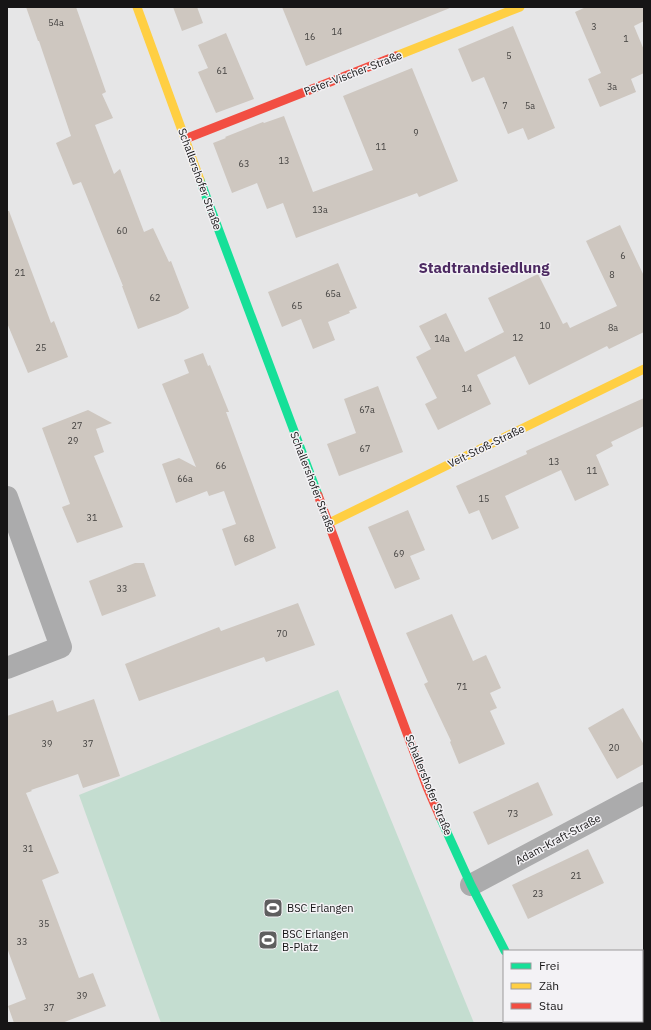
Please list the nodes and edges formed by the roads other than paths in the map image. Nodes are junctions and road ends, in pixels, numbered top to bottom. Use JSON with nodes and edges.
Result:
{"nodes":[{"id":1,"x":137,"y":7,"type":"edge"},
{"id":2,"x":520,"y":7,"type":"edge"},
{"id":3,"x":185,"y":139,"type":"junction"},
{"id":4,"x":644,"y":369,"type":"edge"},
{"id":5,"x":7,"y":497,"type":"edge"},
{"id":6,"x":329,"y":523,"type":"junction"},
{"id":7,"x":7,"y":668,"type":"edge"},
{"id":8,"x":644,"y":793,"type":"edge"},
{"id":9,"x":471,"y":885,"type":"junction"},
{"id":10,"x":504,"y":950,"type":"edge"}],
"edges":[{"from":1,"to":3,"type":"street","name":"Schallershofer Straße"},
{"from":2,"to":3,"type":"street","name":"Peter-Vischer-Straße"},
{"from":3,"to":6,"type":"street","name":"Schallershofer Straße"},
{"from":4,"to":6,"type":"street","name":"Veit-Stoß-Straße"},
{"from":5,"to":7,"type":"street"},
{"from":6,"to":9,"type":"street","name":"Schallershofer Straße"},
{"from":8,"to":9,"type":"street","name":"Adam-Kraft-Straße"},
{"from":9,"to":10,"type":"street","name":"Schallershofer Straße"}]}
